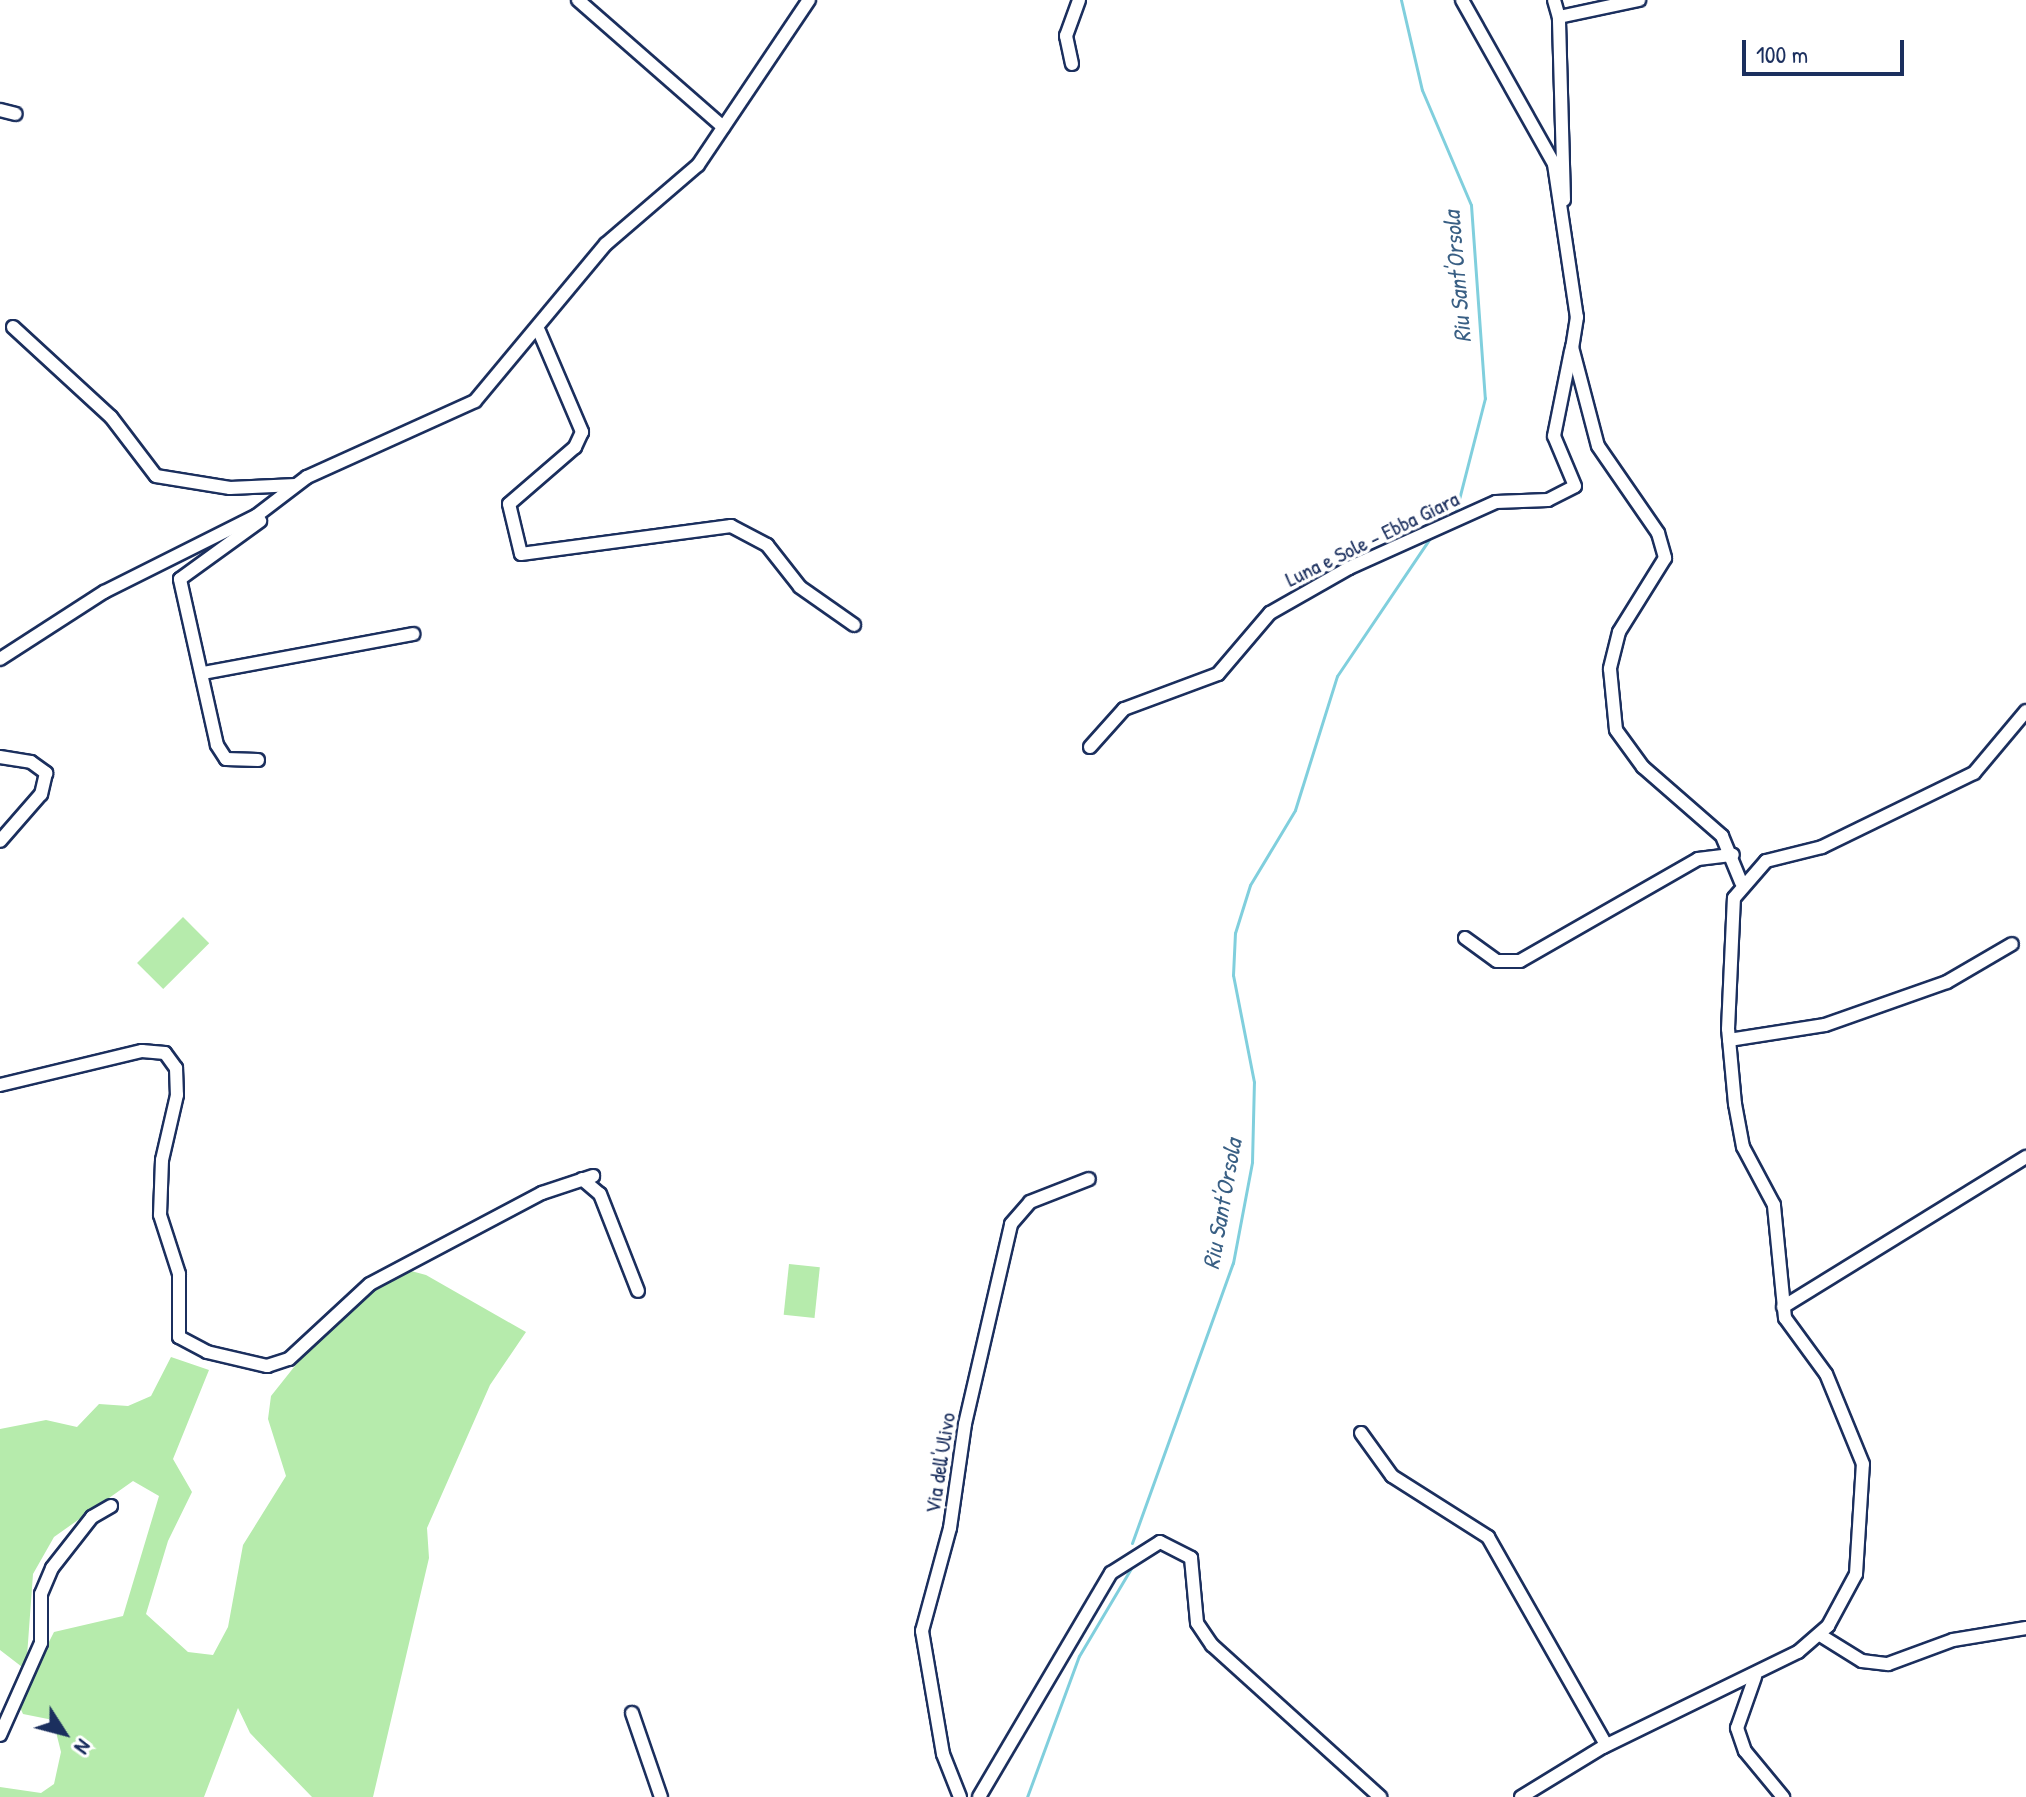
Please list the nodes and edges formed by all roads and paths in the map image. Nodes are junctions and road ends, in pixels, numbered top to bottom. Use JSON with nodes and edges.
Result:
{"nodes":[{"id":1,"x":578,"y":0,"type":"edge"},
{"id":2,"x":809,"y":0,"type":"edge"},
{"id":3,"x":1079,"y":0,"type":"edge"},
{"id":4,"x":1462,"y":0,"type":"edge"},
{"id":5,"x":1554,"y":0,"type":"edge"},
{"id":6,"x":1639,"y":0,"type":"edge"},
{"id":7,"x":1559,"y":17,"type":"junction"},
{"id":8,"x":1072,"y":64,"type":"dead end"},
{"id":9,"x":0,"y":110,"type":"edge"},
{"id":10,"x":16,"y":114,"type":"dead end"},
{"id":11,"x":723,"y":127,"type":"junction"},
{"id":12,"x":1563,"y":207,"type":"junction"},
{"id":13,"x":13,"y":327,"type":"dead end"},
{"id":14,"x":539,"y":331,"type":"junction"},
{"id":15,"x":1572,"y":347,"type":"junction"},
{"id":16,"x":302,"y":481,"type":"junction"},
{"id":17,"x":854,"y":625,"type":"dead end"},
{"id":18,"x":413,"y":634,"type":"dead end"},
{"id":19,"x":0,"y":659,"type":"edge"},
{"id":20,"x":203,"y":673,"type":"junction"},
{"id":21,"x":2026,"y":711,"type":"edge"},
{"id":22,"x":1090,"y":747,"type":"dead end"},
{"id":23,"x":0,"y":757,"type":"edge"},
{"id":24,"x":258,"y":760,"type":"dead end"},
{"id":25,"x":0,"y":841,"type":"edge"},
{"id":26,"x":1733,"y":855,"type":"junction"},
{"id":27,"x":1741,"y":882,"type":"junction"},
{"id":28,"x":1465,"y":938,"type":"dead end"},
{"id":29,"x":2012,"y":944,"type":"dead end"},
{"id":30,"x":1729,"y":1040,"type":"junction"},
{"id":31,"x":0,"y":1085,"type":"edge"},
{"id":32,"x":2026,"y":1157,"type":"edge"},
{"id":33,"x":1089,"y":1179,"type":"dead end"},
{"id":34,"x":638,"y":1291,"type":"dead end"},
{"id":35,"x":1783,"y":1307,"type":"junction"},
{"id":36,"x":1361,"y":1433,"type":"dead end"},
{"id":37,"x":111,"y":1506,"type":"dead end"},
{"id":38,"x":2026,"y":1628,"type":"edge"},
{"id":39,"x":1820,"y":1635,"type":"junction"},
{"id":40,"x":1755,"y":1677,"type":"junction"},
{"id":41,"x":632,"y":1713,"type":"dead end"},
{"id":42,"x":0,"y":1735,"type":"edge"},
{"id":43,"x":1606,"y":1745,"type":"junction"},
{"id":44,"x":661,"y":1797,"type":"edge"},
{"id":45,"x":960,"y":1797,"type":"edge"},
{"id":46,"x":979,"y":1797,"type":"edge"},
{"id":47,"x":1380,"y":1797,"type":"edge"},
{"id":48,"x":1521,"y":1797,"type":"edge"},
{"id":49,"x":1783,"y":1797,"type":"edge"}],
"edges":[{"from":1,"to":11,"type":"street"},
{"from":2,"to":11,"type":"street"},
{"from":3,"to":8,"type":"street"},
{"from":4,"to":12,"type":"street"},
{"from":5,"to":7,"type":"street"},
{"from":6,"to":7,"type":"street"},
{"from":7,"to":12,"type":"street"},
{"from":9,"to":10,"type":"street"},
{"from":11,"to":14,"type":"street"},
{"from":12,"to":15,"type":"street"},
{"from":13,"to":16,"type":"street"},
{"from":14,"to":16,"type":"street"},
{"from":14,"to":17,"type":"street"},
{"from":15,"to":22,"type":"street","name":"Luna e Sole - Ebba Giara"},
{"from":15,"to":26,"type":"street"},
{"from":16,"to":19,"type":"street"},
{"from":16,"to":20,"type":"street"},
{"from":18,"to":20,"type":"street"},
{"from":20,"to":24,"type":"street"},
{"from":21,"to":27,"type":"street"},
{"from":23,"to":25,"type":"street"},
{"from":26,"to":27,"type":"street"},
{"from":26,"to":28,"type":"street"},
{"from":27,"to":30,"type":"street"},
{"from":29,"to":30,"type":"street"},
{"from":30,"to":35,"type":"street"},
{"from":31,"to":34,"type":"street"},
{"from":32,"to":35,"type":"street"},
{"from":33,"to":45,"type":"street","name":"Via dell'Ulivo"},
{"from":35,"to":39,"type":"street"},
{"from":36,"to":43,"type":"street"},
{"from":37,"to":42,"type":"street"},
{"from":38,"to":39,"type":"street"},
{"from":39,"to":40,"type":"street"},
{"from":40,"to":43,"type":"street"},
{"from":40,"to":49,"type":"street"},
{"from":41,"to":44,"type":"street"},
{"from":43,"to":48,"type":"street"},
{"from":46,"to":47,"type":"street"}]}
